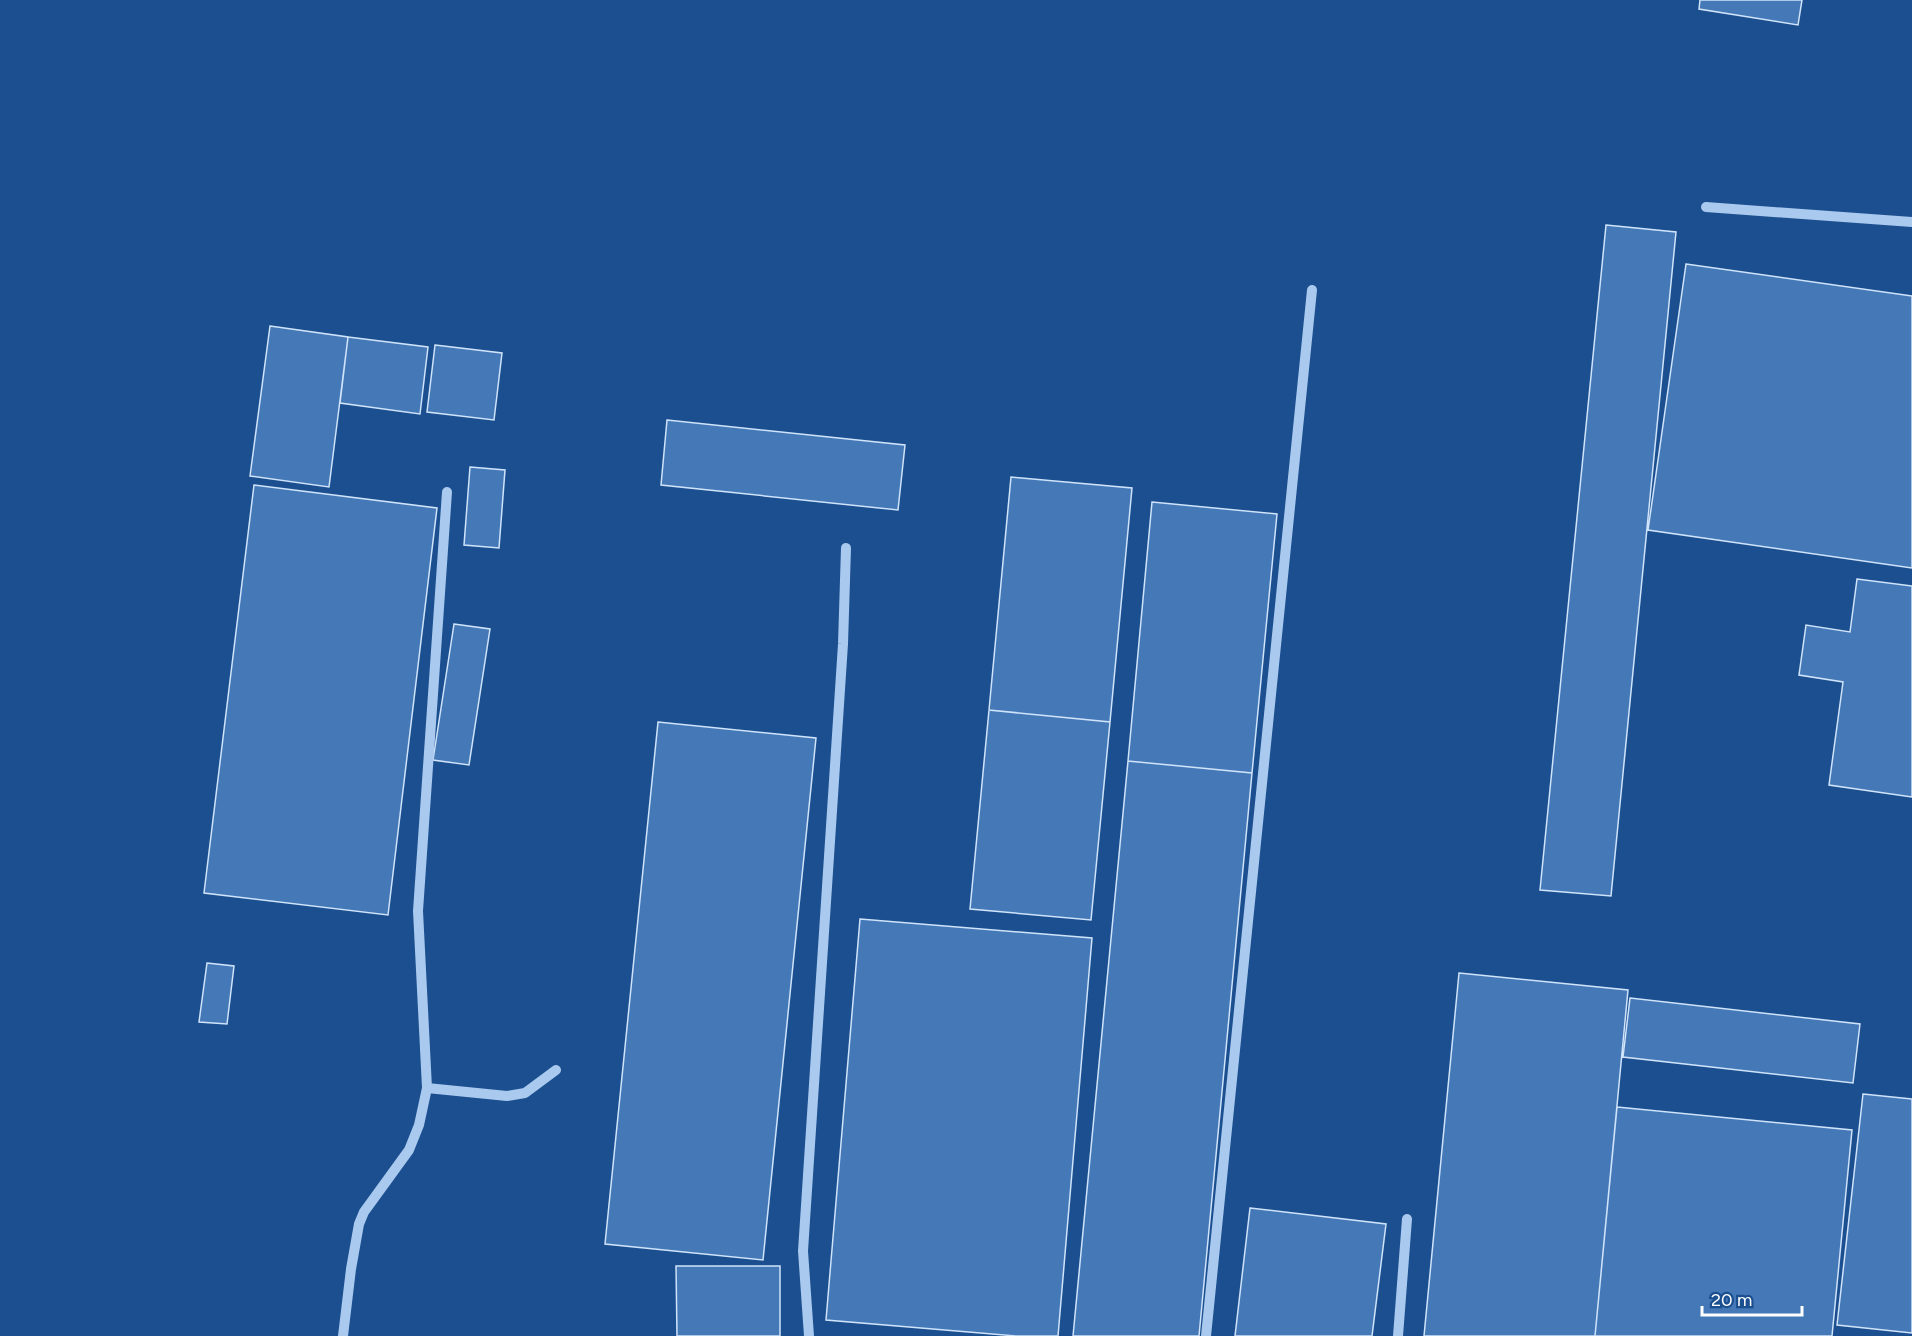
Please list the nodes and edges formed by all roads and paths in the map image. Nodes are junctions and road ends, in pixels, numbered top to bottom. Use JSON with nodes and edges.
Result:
{"nodes":[{"id":1,"x":1706,"y":207,"type":"dead end"},
{"id":2,"x":1912,"y":222,"type":"edge"},
{"id":3,"x":1312,"y":290,"type":"dead end"},
{"id":4,"x":447,"y":492,"type":"dead end"},
{"id":5,"x":846,"y":548,"type":"dead end"},
{"id":6,"x":556,"y":1070,"type":"dead end"},
{"id":7,"x":427,"y":1088,"type":"junction"},
{"id":8,"x":1407,"y":1219,"type":"dead end"},
{"id":9,"x":343,"y":1336,"type":"edge"},
{"id":10,"x":809,"y":1336,"type":"edge"},
{"id":11,"x":1206,"y":1336,"type":"edge"},
{"id":12,"x":1398,"y":1336,"type":"edge"}],
"edges":[{"from":1,"to":2,"type":"lane"},
{"from":3,"to":11,"type":"lane"},
{"from":4,"to":7,"type":"lane"},
{"from":5,"to":10,"type":"lane"},
{"from":6,"to":7,"type":"lane"},
{"from":7,"to":9,"type":"lane"},
{"from":8,"to":12,"type":"lane"}]}
